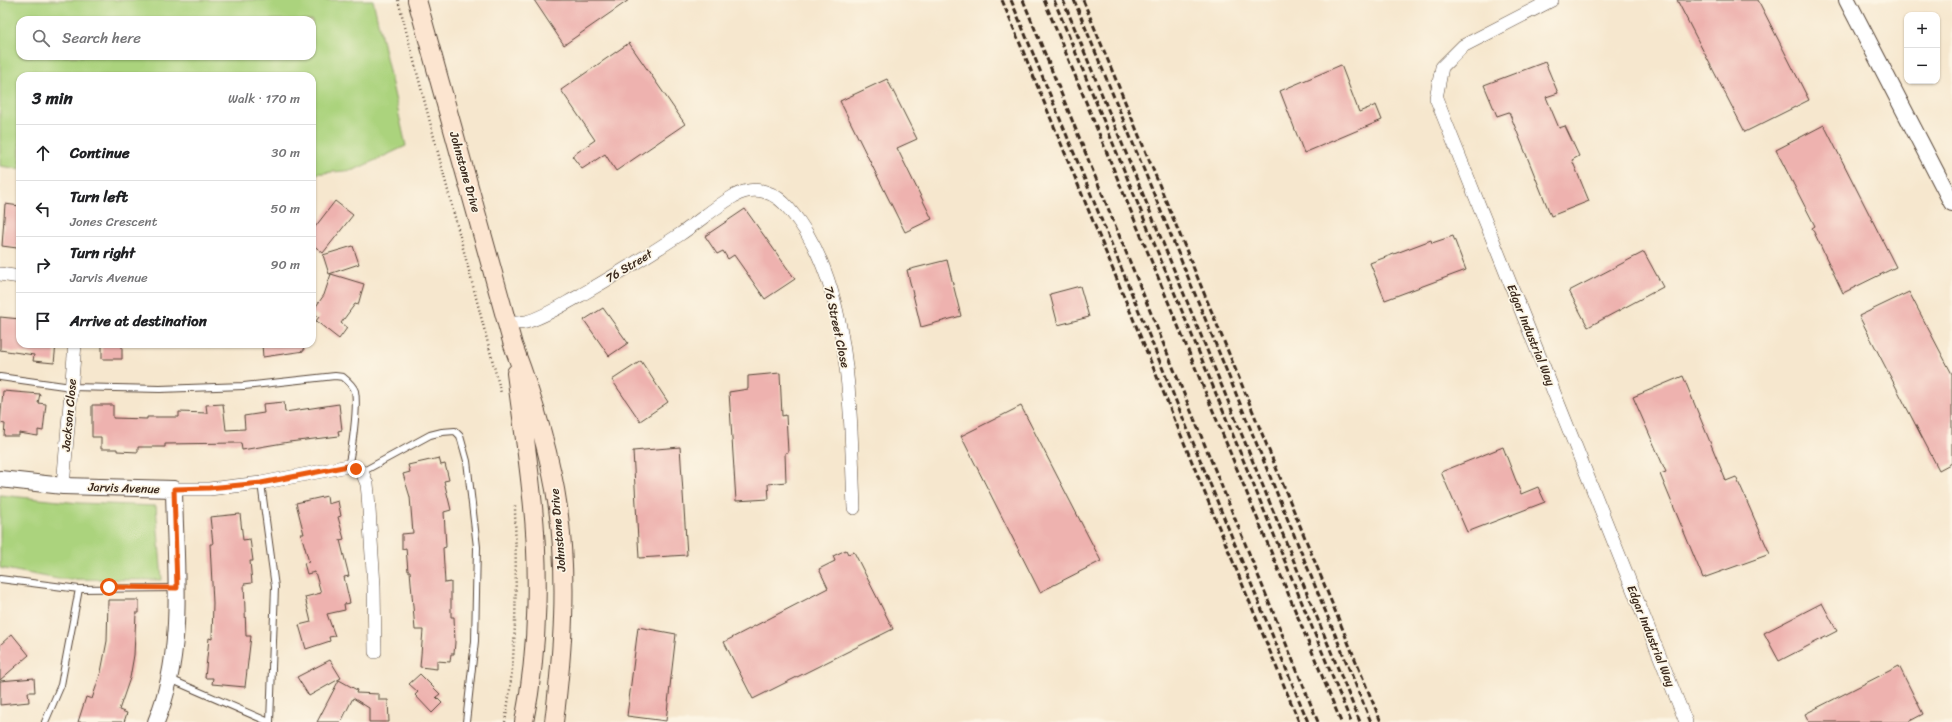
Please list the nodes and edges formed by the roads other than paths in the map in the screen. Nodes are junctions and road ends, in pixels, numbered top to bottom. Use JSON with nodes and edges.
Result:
{"nodes":[{"id":1,"x":417,"y":0,"type":"edge"},
{"id":2,"x":1552,"y":0,"type":"edge"},
{"id":3,"x":1847,"y":0,"type":"edge"},
{"id":4,"x":743,"y":193,"type":"joint"},
{"id":5,"x":1952,"y":203,"type":"edge"},
{"id":6,"x":0,"y":274,"type":"edge"},
{"id":7,"x":16,"y":276,"type":"edge"},
{"id":8,"x":507,"y":324,"type":"junction"},
{"id":9,"x":513,"y":345,"type":"junction"},
{"id":10,"x":75,"y":348,"type":"edge"},
{"id":11,"x":0,"y":377,"type":"edge"},
{"id":12,"x":71,"y":386,"type":"junction"},
{"id":13,"x":348,"y":466,"type":"junction"},
{"id":14,"x":363,"y":474,"type":"junction"},
{"id":15,"x":0,"y":480,"type":"edge"},
{"id":16,"x":261,"y":483,"type":"junction"},
{"id":17,"x":63,"y":486,"type":"junction"},
{"id":18,"x":174,"y":489,"type":"junction"},
{"id":19,"x":854,"y":508,"type":"dead end"},
{"id":20,"x":0,"y":579,"type":"edge"},
{"id":21,"x":177,"y":588,"type":"junction"},
{"id":22,"x":79,"y":589,"type":"junction"},
{"id":23,"x":376,"y":652,"type":"dead end"},
{"id":24,"x":168,"y":678,"type":"junction"},
{"id":25,"x":45,"y":722,"type":"edge"},
{"id":26,"x":156,"y":722,"type":"edge"},
{"id":27,"x":269,"y":722,"type":"edge"},
{"id":28,"x":466,"y":722,"type":"edge"},
{"id":29,"x":524,"y":722,"type":"edge"},
{"id":30,"x":554,"y":722,"type":"edge"},
{"id":31,"x":1686,"y":722,"type":"edge"}],
"edges":[{"from":1,"to":8,"type":"main road","name":"Johnstone Drive"},
{"from":2,"to":31,"type":"street","name":"Edgar Industrial Way"},
{"from":3,"to":5,"type":"street"},
{"from":4,"to":8,"type":"street","name":"76 Street"},
{"from":4,"to":19,"type":"street","name":"76 Street Close"},
{"from":6,"to":7,"type":"street"},
{"from":8,"to":9,"type":"main road","name":"Johnstone Drive"},
{"from":9,"to":29,"type":"main road","name":"Johnstone Drive"},
{"from":9,"to":30,"type":"main road","name":"Johnstone Drive"},
{"from":10,"to":12,"type":"street","name":"Jackson Close"},
{"from":11,"to":12,"type":"lane"},
{"from":12,"to":13,"type":"lane"},
{"from":12,"to":17,"type":"street","name":"Jackson Close"},
{"from":13,"to":14,"type":"street"},
{"from":13,"to":16,"type":"street","name":"Jarvis Avenue"},
{"from":14,"to":23,"type":"street"},
{"from":14,"to":28,"type":"lane"},
{"from":15,"to":17,"type":"street","name":"Jarvis Avenue"},
{"from":16,"to":18,"type":"street","name":"Jarvis Avenue"},
{"from":16,"to":27,"type":"lane"},
{"from":17,"to":18,"type":"street","name":"Jarvis Avenue"},
{"from":18,"to":21,"type":"street"},
{"from":20,"to":22,"type":"lane"},
{"from":21,"to":22,"type":"lane"},
{"from":21,"to":24,"type":"street"},
{"from":22,"to":25,"type":"lane"},
{"from":24,"to":26,"type":"street"},
{"from":24,"to":27,"type":"lane"}]}
